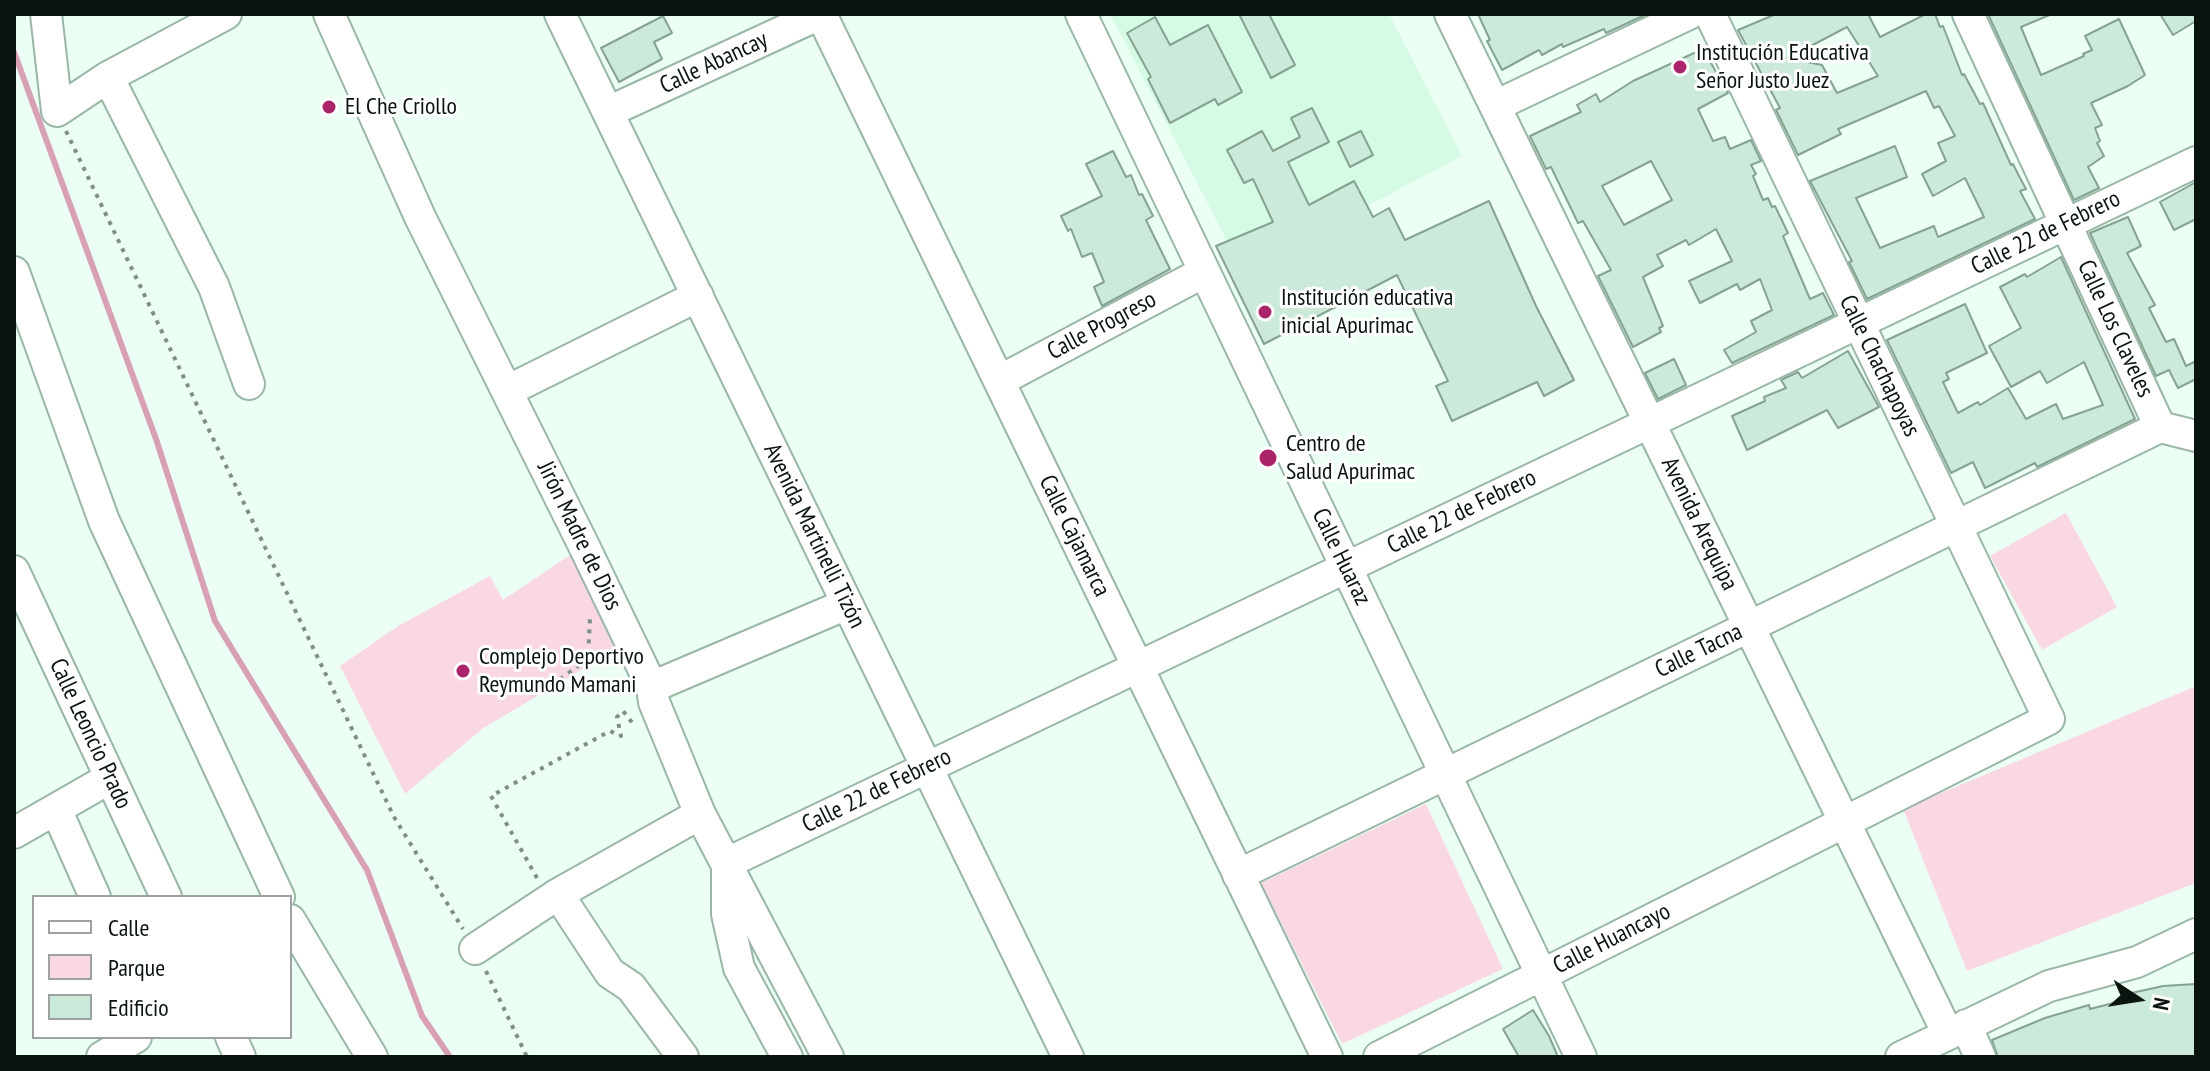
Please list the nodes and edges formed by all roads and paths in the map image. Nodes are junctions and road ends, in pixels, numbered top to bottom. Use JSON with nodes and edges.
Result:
{"nodes":[{"id":1,"x":46,"y":14,"type":"edge"},
{"id":2,"x":226,"y":14,"type":"edge"},
{"id":3,"x":329,"y":14,"type":"edge"},
{"id":4,"x":560,"y":14,"type":"edge"},
{"id":5,"x":820,"y":14,"type":"edge"},
{"id":6,"x":1081,"y":14,"type":"edge"},
{"id":7,"x":1450,"y":14,"type":"edge"},
{"id":8,"x":1689,"y":14,"type":"edge"},
{"id":9,"x":1710,"y":14,"type":"edge"},
{"id":10,"x":1968,"y":14,"type":"edge"},
{"id":11,"x":108,"y":77,"type":"junction"},
{"id":12,"x":1495,"y":106,"type":"junction"},
{"id":13,"x":57,"y":111,"type":"junction"},
{"id":14,"x":608,"y":112,"type":"junction"},
{"id":15,"x":2196,"y":162,"type":"edge"},
{"id":16,"x":2066,"y":224,"type":"junction"},
{"id":17,"x":14,"y":272,"type":"edge"},
{"id":18,"x":1204,"y":272,"type":"junction"},
{"id":19,"x":698,"y":296,"type":"junction"},
{"id":20,"x":1859,"y":323,"type":"junction"},
{"id":21,"x":999,"y":381,"type":"junction"},
{"id":22,"x":249,"y":384,"type":"dead end"},
{"id":23,"x":507,"y":391,"type":"junction"},
{"id":24,"x":1650,"y":423,"type":"junction"},
{"id":25,"x":2160,"y":427,"type":"junction"},
{"id":26,"x":2196,"y":436,"type":"edge"},
{"id":27,"x":1956,"y":526,"type":"junction"},
{"id":28,"x":1346,"y":568,"type":"junction"},
{"id":29,"x":14,"y":571,"type":"edge"},
{"id":30,"x":606,"y":591,"type":"junction"},
{"id":31,"x":847,"y":604,"type":"junction"},
{"id":32,"x":1749,"y":627,"type":"junction"},
{"id":33,"x":1137,"y":667,"type":"junction"},
{"id":34,"x":552,"y":685,"type":"dead end"},
{"id":35,"x":653,"y":695,"type":"junction"},
{"id":36,"x":2049,"y":719,"type":"joint"},
{"id":37,"x":927,"y":768,"type":"junction"},
{"id":38,"x":1445,"y":775,"type":"junction"},
{"id":39,"x":110,"y":778,"type":"junction"},
{"id":40,"x":56,"y":809,"type":"junction"},
{"id":41,"x":700,"y":814,"type":"junction"},
{"id":42,"x":1845,"y":822,"type":"junction"},
{"id":43,"x":14,"y":833,"type":"edge"},
{"id":44,"x":727,"y":863,"type":"junction"},
{"id":45,"x":1238,"y":875,"type":"junction"},
{"id":46,"x":94,"y":895,"type":"edge"},
{"id":47,"x":165,"y":895,"type":"edge"},
{"id":48,"x":278,"y":895,"type":"edge"},
{"id":49,"x":554,"y":897,"type":"junction"},
{"id":50,"x":292,"y":924,"type":"edge"},
{"id":51,"x":2196,"y":934,"type":"edge"},
{"id":52,"x":475,"y":949,"type":"junction"},
{"id":53,"x":2196,"y":956,"type":"edge"},
{"id":54,"x":2137,"y":962,"type":"junction"},
{"id":55,"x":1541,"y":975,"type":"junction"},
{"id":56,"x":1957,"y":1030,"type":"junction"},
{"id":57,"x":133,"y":1039,"type":"edge"},
{"id":58,"x":102,"y":1057,"type":"edge"},
{"id":59,"x":372,"y":1057,"type":"edge"},
{"id":60,"x":527,"y":1057,"type":"edge"},
{"id":61,"x":683,"y":1057,"type":"edge"},
{"id":62,"x":787,"y":1057,"type":"edge"},
{"id":63,"x":828,"y":1057,"type":"edge"},
{"id":64,"x":1068,"y":1057,"type":"edge"},
{"id":65,"x":1327,"y":1057,"type":"edge"},
{"id":66,"x":1379,"y":1057,"type":"edge"},
{"id":67,"x":1581,"y":1057,"type":"edge"},
{"id":68,"x":1901,"y":1057,"type":"edge"},
{"id":69,"x":1980,"y":1057,"type":"edge"}],
"edges":[{"from":1,"to":13,"type":"street"},
{"from":2,"to":11,"type":"street"},
{"from":3,"to":23,"type":"street","name":"Jirón Madre de Dios"},
{"from":4,"to":14,"type":"street","name":"Avenida Martinelli Tizón"},
{"from":5,"to":14,"type":"street","name":"Calle Abancay"},
{"from":5,"to":21,"type":"street","name":"Calle Cajamarca"},
{"from":6,"to":18,"type":"street","name":"Calle Huaraz"},
{"from":7,"to":12,"type":"street","name":"Avenida Arequipa"},
{"from":8,"to":12,"type":"street"},
{"from":9,"to":20,"type":"street","name":"Calle Chachapoyas"},
{"from":10,"to":16,"type":"street","name":"Calle Los Claveles"},
{"from":11,"to":13,"type":"street"},
{"from":11,"to":22,"type":"street"},
{"from":12,"to":24,"type":"street","name":"Avenida Arequipa"},
{"from":13,"to":52,"type":"path"},
{"from":14,"to":19,"type":"street","name":"Avenida Martinelli Tizón"},
{"from":15,"to":16,"type":"street","name":"Calle 22 de Febrero"},
{"from":16,"to":20,"type":"street","name":"Calle 22 de Febrero"},
{"from":16,"to":25,"type":"street","name":"Calle Los Claveles"},
{"from":17,"to":48,"type":"street"},
{"from":18,"to":21,"type":"street","name":"Calle Progreso"},
{"from":18,"to":28,"type":"street","name":"Calle Huaraz"},
{"from":19,"to":23,"type":"street"},
{"from":19,"to":31,"type":"street","name":"Avenida Martinelli Tizón"},
{"from":20,"to":24,"type":"street","name":"Calle 22 de Febrero"},
{"from":20,"to":27,"type":"street","name":"Calle Chachapoyas"},
{"from":21,"to":33,"type":"street","name":"Calle Cajamarca"},
{"from":23,"to":30,"type":"street","name":"Jirón Madre de Dios"},
{"from":24,"to":28,"type":"street","name":"Calle 22 de Febrero"},
{"from":24,"to":32,"type":"street","name":"Avenida Arequipa"},
{"from":25,"to":26,"type":"street"},
{"from":25,"to":27,"type":"street","name":"Calle Tacna"},
{"from":27,"to":32,"type":"street","name":"Calle Tacna"},
{"from":27,"to":36,"type":"street","name":"Calle Chachapoyas"},
{"from":28,"to":33,"type":"street","name":"Calle 22 de Febrero"},
{"from":28,"to":38,"type":"street","name":"Calle Huaraz"},
{"from":29,"to":39,"type":"street","name":"Calle Leoncio Prado"},
{"from":30,"to":34,"type":"path"},
{"from":30,"to":35,"type":"street","name":"Jirón Madre de Dios"},
{"from":31,"to":35,"type":"street"},
{"from":31,"to":37,"type":"street","name":"Avenida Martinelli Tizón"},
{"from":32,"to":38,"type":"street","name":"Calle Tacna"},
{"from":32,"to":42,"type":"street","name":"Avenida Arequipa"},
{"from":33,"to":37,"type":"street","name":"Calle 22 de Febrero"},
{"from":33,"to":45,"type":"street","name":"Calle Cajamarca"},
{"from":35,"to":41,"type":"street","name":"Jirón Madre de Dios"},
{"from":35,"to":49,"type":"path"},
{"from":36,"to":42,"type":"street","name":"Calle Huancayo"},
{"from":37,"to":44,"type":"street","name":"Calle 22 de Febrero"},
{"from":37,"to":64,"type":"street","name":"Avenida Martinelli Tizón"},
{"from":38,"to":45,"type":"street","name":"Calle Tacna"},
{"from":38,"to":55,"type":"street","name":"Calle Huaraz"},
{"from":39,"to":40,"type":"street"},
{"from":39,"to":47,"type":"street","name":"Calle Leoncio Prado"},
{"from":40,"to":43,"type":"street"},
{"from":40,"to":46,"type":"street"},
{"from":41,"to":44,"type":"street","name":"Jirón Madre de Dios"},
{"from":41,"to":49,"type":"street"},
{"from":42,"to":55,"type":"street","name":"Calle Huancayo"},
{"from":42,"to":56,"type":"street","name":"Avenida Arequipa"},
{"from":44,"to":62,"type":"street"},
{"from":44,"to":63,"type":"street","name":"Jirón Madre de Dios"},
{"from":45,"to":65,"type":"street","name":"Calle Cajamarca"},
{"from":49,"to":52,"type":"street"},
{"from":49,"to":61,"type":"street"},
{"from":50,"to":59,"type":"street"},
{"from":51,"to":54,"type":"street"},
{"from":52,"to":60,"type":"path"},
{"from":53,"to":54,"type":"street"},
{"from":54,"to":56,"type":"street"},
{"from":55,"to":66,"type":"street","name":"Calle Huancayo"},
{"from":55,"to":67,"type":"street","name":"Calle Huaraz"},
{"from":56,"to":68,"type":"street"},
{"from":56,"to":69,"type":"street","name":"Avenida Arequipa"},
{"from":57,"to":58,"type":"street"}]}
